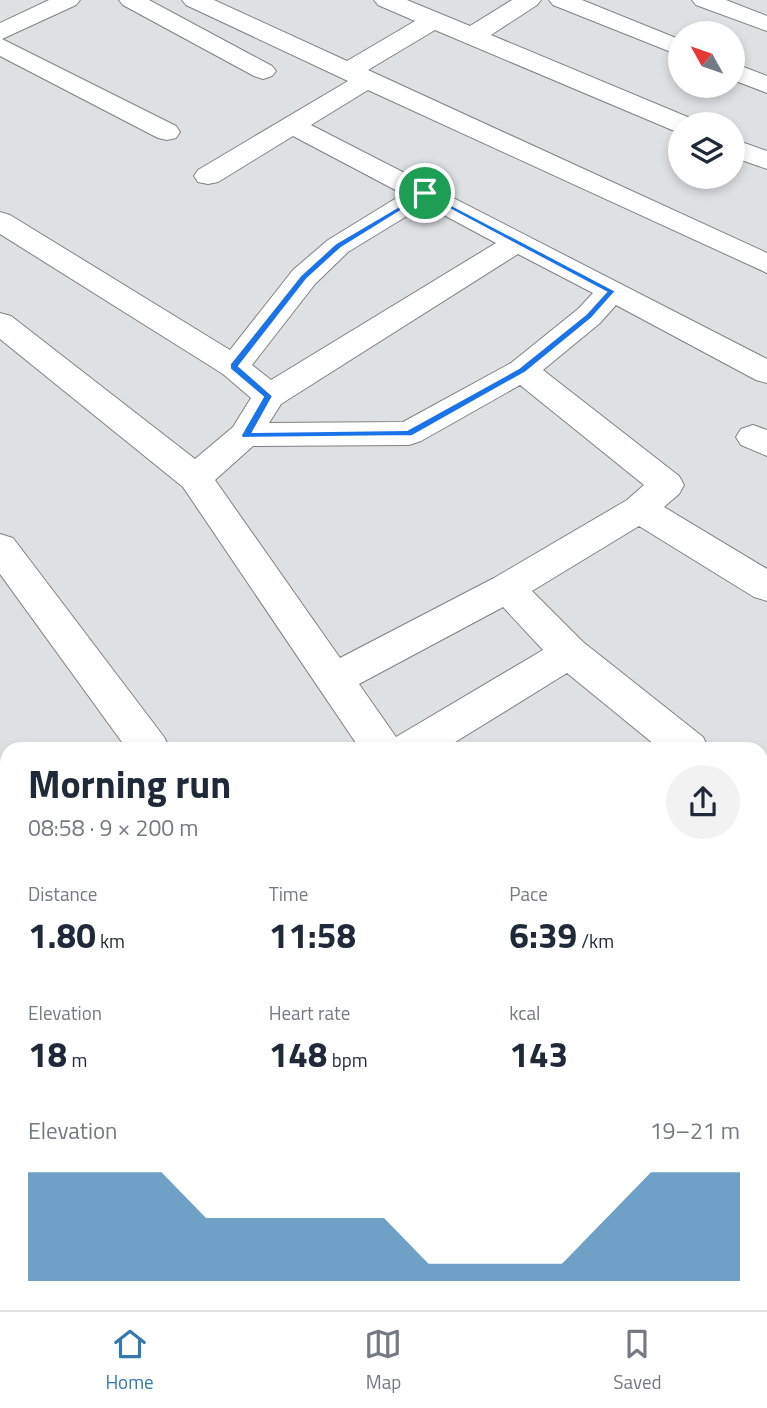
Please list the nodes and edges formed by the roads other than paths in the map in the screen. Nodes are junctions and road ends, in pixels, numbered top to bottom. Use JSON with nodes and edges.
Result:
{"nodes":[{"id":1,"x":68,"y":0,"type":"edge"},
{"id":2,"x":131,"y":0,"type":"edge"},
{"id":3,"x":194,"y":0,"type":"edge"},
{"id":4,"x":386,"y":0,"type":"edge"},
{"id":5,"x":529,"y":0,"type":"edge"},
{"id":6,"x":562,"y":0,"type":"edge"},
{"id":7,"x":704,"y":0,"type":"edge"},
{"id":8,"x":0,"y":7,"type":"edge"},
{"id":9,"x":26,"y":20,"type":"junction"},
{"id":10,"x":434,"y":20,"type":"junction"},
{"id":11,"x":767,"y":24,"type":"edge"},
{"id":12,"x":0,"y":33,"type":"edge"},
{"id":13,"x":472,"y":36,"type":"junction"},
{"id":14,"x":668,"y":44,"type":"edge"},
{"id":15,"x":0,"y":46,"type":"edge"},
{"id":16,"x":263,"y":71,"type":"dead end"},
{"id":17,"x":358,"y":76,"type":"junction"},
{"id":18,"x":746,"y":76,"type":"edge"},
{"id":19,"x":767,"y":85,"type":"edge"},
{"id":20,"x":668,"y":119,"type":"edge"},
{"id":21,"x":293,"y":126,"type":"junction"},
{"id":22,"x":167,"y":132,"type":"dead end"},
{"id":23,"x":745,"y":152,"type":"edge"},
{"id":24,"x":767,"y":161,"type":"edge"},
{"id":25,"x":208,"y":176,"type":"dead end"},
{"id":26,"x":425,"y":193,"type":"junction"},
{"id":27,"x":0,"y":221,"type":"edge"},
{"id":28,"x":517,"y":242,"type":"junction"},
{"id":29,"x":767,"y":264,"type":"edge"},
{"id":30,"x":612,"y":291,"type":"junction"},
{"id":31,"x":0,"y":323,"type":"edge"},
{"id":32,"x":234,"y":367,"type":"junction"},
{"id":33,"x":522,"y":370,"type":"junction"},
{"id":34,"x":767,"y":372,"type":"edge"},
{"id":35,"x":269,"y":396,"type":"junction"},
{"id":36,"x":246,"y":435,"type":"junction"},
{"id":37,"x":195,"y":478,"type":"junction"},
{"id":38,"x":639,"y":509,"type":"junction"},
{"id":39,"x":0,"y":547,"type":"edge"},
{"id":40,"x":767,"y":587,"type":"edge"},
{"id":41,"x":507,"y":588,"type":"junction"},
{"id":42,"x":569,"y":653,"type":"junction"},
{"id":43,"x":333,"y":680,"type":"junction"},
{"id":44,"x":145,"y":742,"type":"edge"},
{"id":45,"x":377,"y":742,"type":"edge"},
{"id":46,"x":422,"y":742,"type":"edge"},
{"id":47,"x":680,"y":742,"type":"edge"}],
"edges":[{"from":1,"to":9,"type":"street"},
{"from":2,"to":16,"type":"street"},
{"from":3,"to":17,"type":"street"},
{"from":4,"to":10,"type":"street"},
{"from":5,"to":13,"type":"street"},
{"from":6,"to":14,"type":"street"},
{"from":7,"to":11,"type":"street"},
{"from":8,"to":9,"type":"street"},
{"from":9,"to":12,"type":"street"},
{"from":10,"to":13,"type":"street"},
{"from":10,"to":17,"type":"street"},
{"from":13,"to":20,"type":"street"},
{"from":15,"to":22,"type":"street"},
{"from":17,"to":21,"type":"street"},
{"from":17,"to":29,"type":"street"},
{"from":18,"to":19,"type":"street"},
{"from":21,"to":25,"type":"street"},
{"from":21,"to":26,"type":"street"},
{"from":23,"to":24,"type":"street"},
{"from":26,"to":28,"type":"street"},
{"from":26,"to":32,"type":"street"},
{"from":27,"to":32,"type":"street"},
{"from":28,"to":30,"type":"street"},
{"from":28,"to":35,"type":"street"},
{"from":30,"to":33,"type":"street"},
{"from":30,"to":34,"type":"street"},
{"from":31,"to":37,"type":"street"},
{"from":32,"to":35,"type":"street"},
{"from":33,"to":36,"type":"street"},
{"from":33,"to":38,"type":"street"},
{"from":35,"to":36,"type":"street"},
{"from":36,"to":37,"type":"street"},
{"from":37,"to":43,"type":"street"},
{"from":38,"to":40,"type":"street"},
{"from":38,"to":41,"type":"street"},
{"from":39,"to":44,"type":"street"},
{"from":41,"to":42,"type":"street"},
{"from":41,"to":43,"type":"street"},
{"from":42,"to":46,"type":"street"},
{"from":42,"to":47,"type":"street"},
{"from":43,"to":45,"type":"street"}]}
